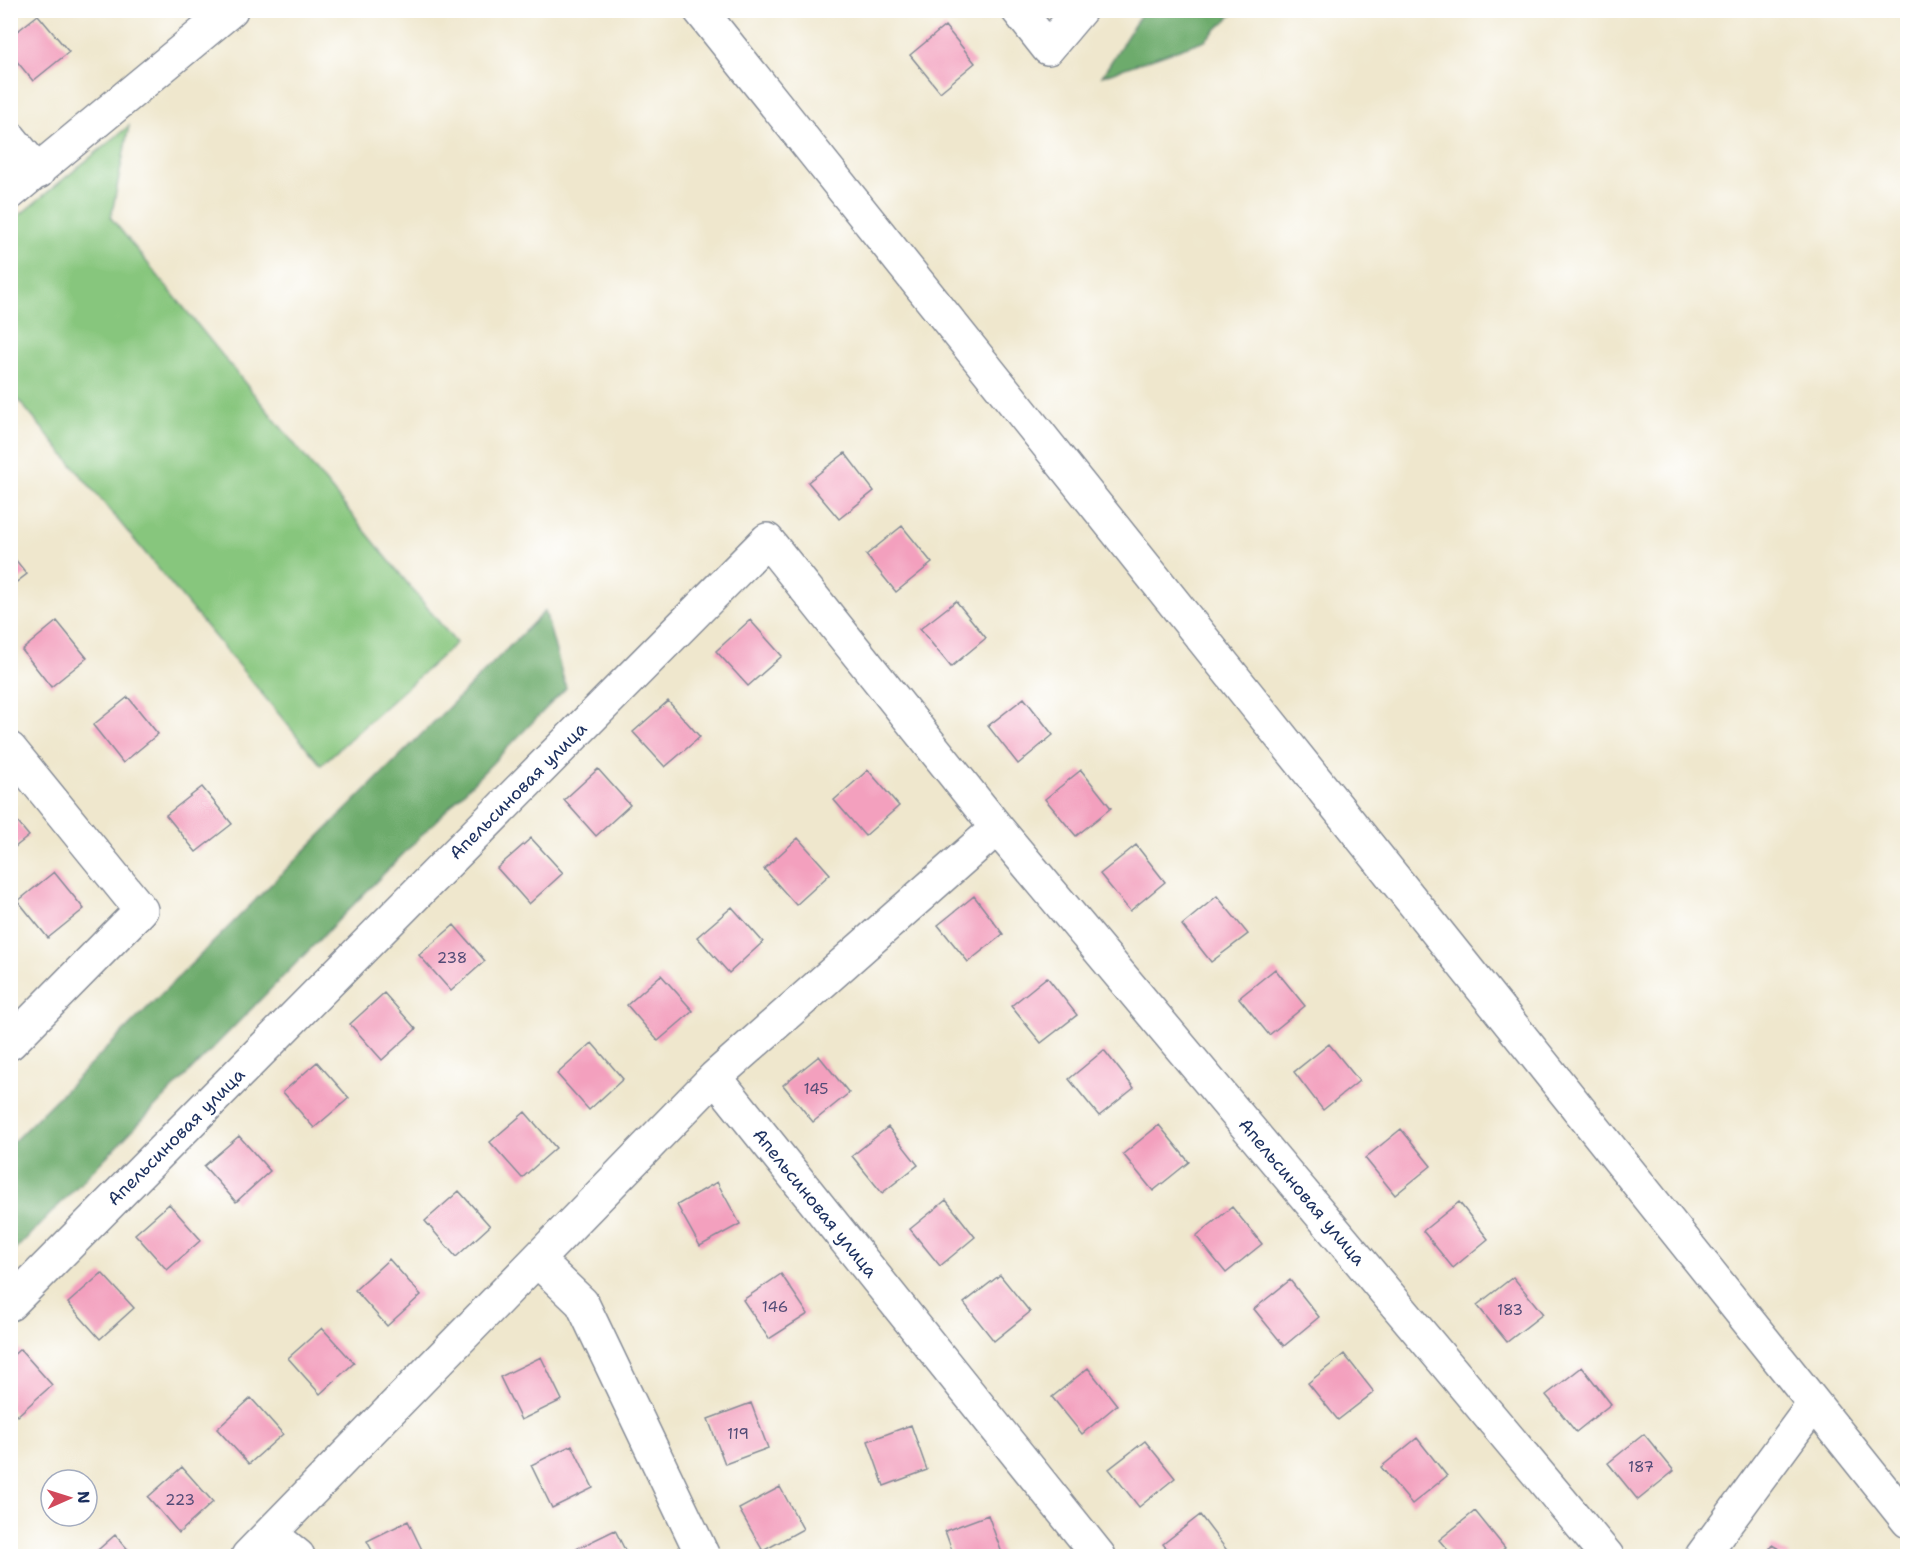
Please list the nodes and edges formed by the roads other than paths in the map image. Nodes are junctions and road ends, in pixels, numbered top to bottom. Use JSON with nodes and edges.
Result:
{"nodes":[{"id":1,"x":231,"y":10,"type":"edge"},
{"id":2,"x":700,"y":10,"type":"edge"},
{"id":3,"x":1018,"y":10,"type":"edge"},
{"id":4,"x":1080,"y":10,"type":"edge"},
{"id":5,"x":10,"y":138,"type":"edge"},
{"id":6,"x":38,"y":172,"type":"junction"},
{"id":7,"x":10,"y":193,"type":"edge"},
{"id":8,"x":10,"y":749,"type":"edge"},
{"id":9,"x":997,"y":828,"type":"junction"},
{"id":10,"x":10,"y":1042,"type":"edge"},
{"id":11,"x":715,"y":1077,"type":"junction"},
{"id":12,"x":537,"y":1260,"type":"junction"},
{"id":13,"x":10,"y":1304,"type":"edge"},
{"id":14,"x":1814,"y":1404,"type":"junction"},
{"id":15,"x":1908,"y":1521,"type":"edge"},
{"id":16,"x":271,"y":1534,"type":"junction"},
{"id":17,"x":1097,"y":1555,"type":"edge"},
{"id":18,"x":248,"y":1557,"type":"edge"},
{"id":19,"x":298,"y":1557,"type":"edge"},
{"id":20,"x":703,"y":1557,"type":"edge"},
{"id":21,"x":1606,"y":1557,"type":"edge"},
{"id":22,"x":1702,"y":1557,"type":"edge"}],
"edges":[{"from":1,"to":6,"type":"street"},
{"from":2,"to":14,"type":"street"},
{"from":3,"to":4,"type":"street"},
{"from":5,"to":6,"type":"street"},
{"from":6,"to":7,"type":"street"},
{"from":8,"to":10,"type":"street"},
{"from":9,"to":11,"type":"street"},
{"from":9,"to":13,"type":"street","name":"Апельсиновая улица"},
{"from":9,"to":21,"type":"street","name":"Апельсиновая улица"},
{"from":11,"to":12,"type":"street"},
{"from":11,"to":17,"type":"street","name":"Апельсиновая улица"},
{"from":12,"to":16,"type":"street"},
{"from":12,"to":20,"type":"street"},
{"from":14,"to":15,"type":"street"},
{"from":14,"to":22,"type":"street"},
{"from":16,"to":18,"type":"street"},
{"from":16,"to":19,"type":"street"}]}
